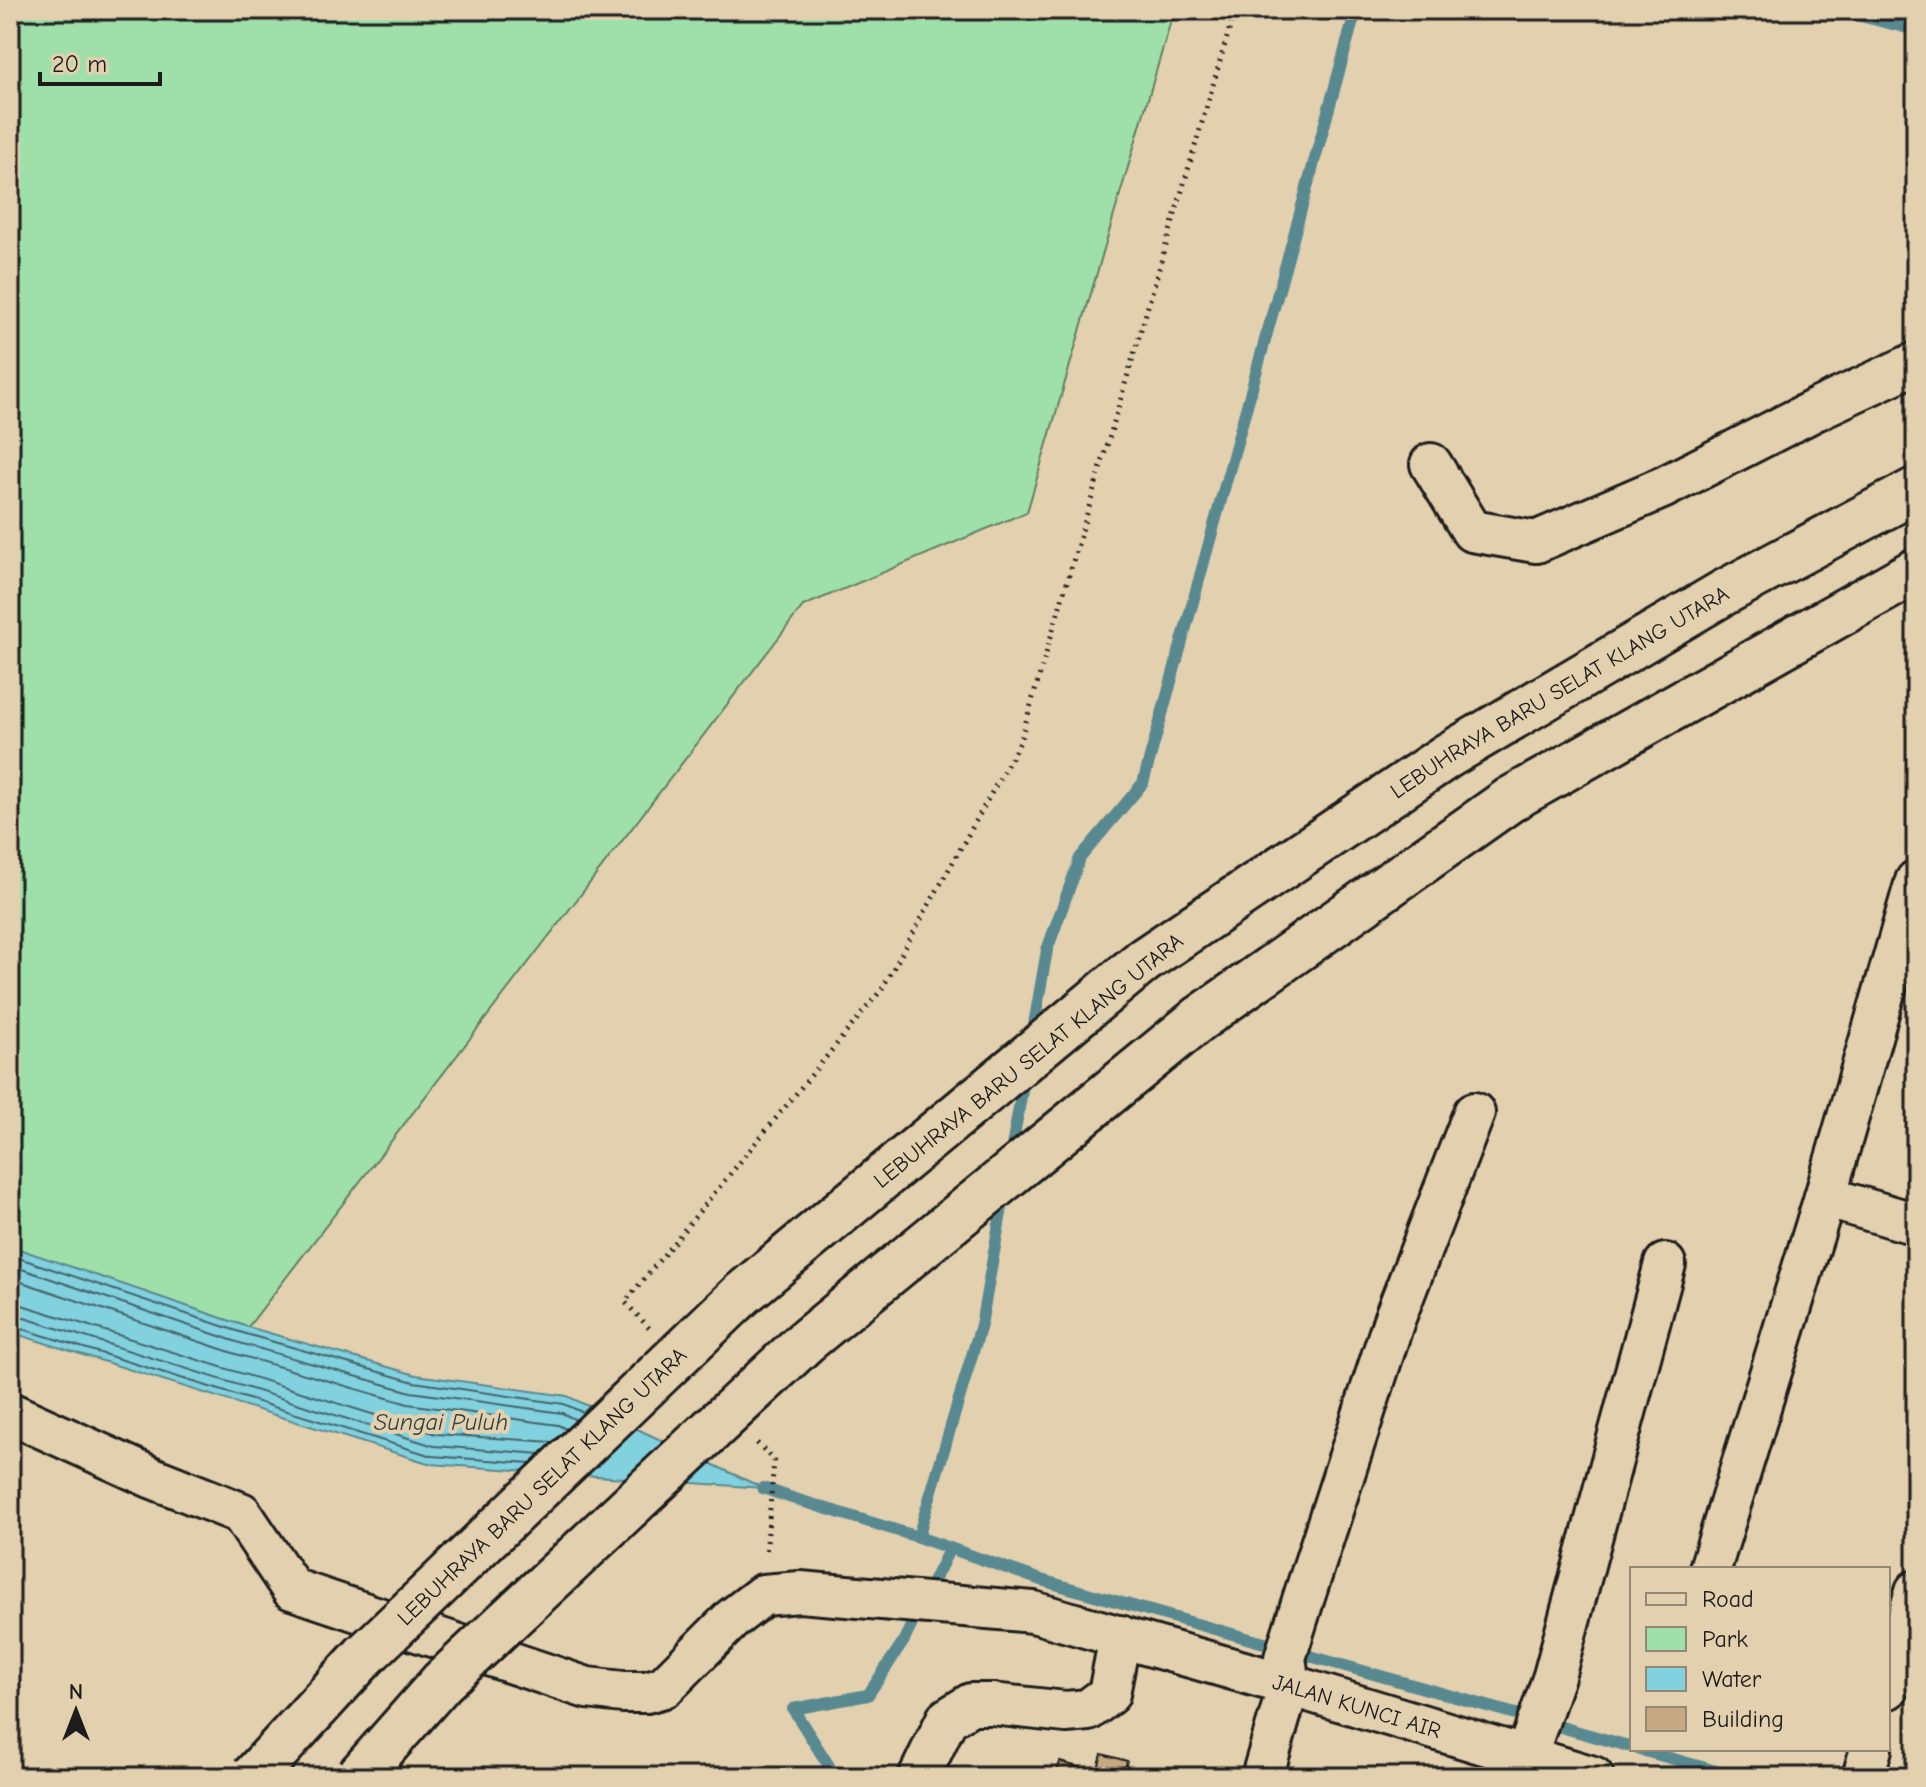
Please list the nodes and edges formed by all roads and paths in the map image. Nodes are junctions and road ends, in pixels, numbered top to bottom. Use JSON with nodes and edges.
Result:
{"nodes":[{"id":1,"x":1235,"y":10,"type":"edge"},
{"id":2,"x":1916,"y":363,"type":"edge"},
{"id":3,"x":1431,"y":464,"type":"dead end"},
{"id":4,"x":1916,"y":490,"type":"edge"},
{"id":5,"x":1916,"y":571,"type":"edge"},
{"id":6,"x":1916,"y":881,"type":"edge"},
{"id":7,"x":1474,"y":1113,"type":"dead end"},
{"id":8,"x":1825,"y":1197,"type":"junction"},
{"id":9,"x":1916,"y":1224,"type":"edge"},
{"id":10,"x":1665,"y":1264,"type":"dead end"},
{"id":11,"x":657,"y":1336,"type":"dead end"},
{"id":12,"x":10,"y":1413,"type":"edge"},
{"id":13,"x":752,"y":1438,"type":"dead end"},
{"id":14,"x":767,"y":1529,"type":"dead end"},
{"id":15,"x":1711,"y":1567,"type":"edge"},
{"id":16,"x":1916,"y":1591,"type":"edge"},
{"id":17,"x":1120,"y":1636,"type":"junction"},
{"id":18,"x":1287,"y":1672,"type":"junction"},
{"id":19,"x":1890,"y":1681,"type":"edge"},
{"id":20,"x":1510,"y":1753,"type":"edge"},
{"id":21,"x":253,"y":1777,"type":"edge"},
{"id":22,"x":358,"y":1777,"type":"edge"},
{"id":23,"x":919,"y":1777,"type":"edge"},
{"id":24,"x":1262,"y":1777,"type":"edge"},
{"id":25,"x":1593,"y":1777,"type":"edge"}],
"edges":[{"from":1,"to":11,"type":"path"},
{"from":2,"to":3,"type":"street"},
{"from":4,"to":21,"type":"highway","name":"LEBUHRAYA BARU SELAT KLANG UTARA","bridge":true},
{"from":5,"to":22,"type":"highway","bridge":true},
{"from":6,"to":8,"type":"street"},
{"from":7,"to":18,"type":"street"},
{"from":8,"to":9,"type":"street"},
{"from":8,"to":15,"type":"street"},
{"from":10,"to":20,"type":"street"},
{"from":12,"to":17,"type":"street","name":"JALAN KUNCI AIR"},
{"from":13,"to":14,"type":"path"},
{"from":16,"to":19,"type":"street"},
{"from":17,"to":18,"type":"street","name":"JALAN KUNCI AIR"},
{"from":17,"to":23,"type":"street"},
{"from":18,"to":20,"type":"street","name":"JALAN KUNCI AIR"},
{"from":18,"to":24,"type":"street"},
{"from":20,"to":25,"type":"street","name":"JALAN KUNCI AIR"}]}
